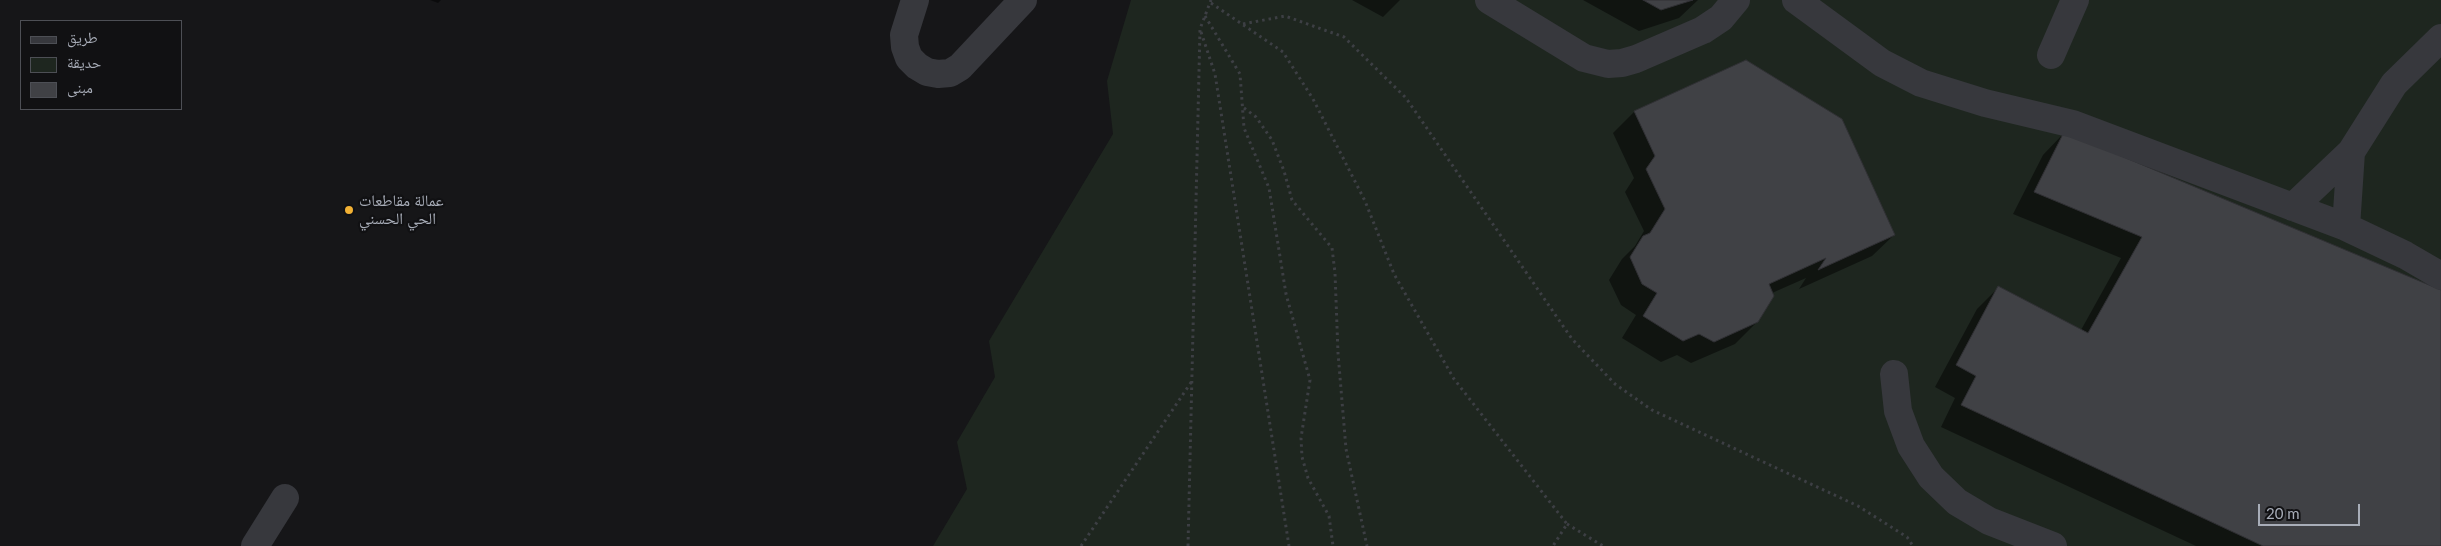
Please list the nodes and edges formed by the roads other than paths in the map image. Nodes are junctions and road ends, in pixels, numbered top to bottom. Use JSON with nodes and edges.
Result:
{"nodes":[{"id":1,"x":914,"y":0,"type":"edge"},
{"id":2,"x":1023,"y":0,"type":"edge"},
{"id":3,"x":1490,"y":0,"type":"edge"},
{"id":4,"x":1736,"y":0,"type":"edge"},
{"id":5,"x":1796,"y":0,"type":"edge"},
{"id":6,"x":2075,"y":0,"type":"edge"},
{"id":7,"x":2441,"y":38,"type":"edge"},
{"id":8,"x":2051,"y":55,"type":"dead end"},
{"id":9,"x":2351,"y":152,"type":"junction"},
{"id":10,"x":2293,"y":207,"type":"junction"},
{"id":11,"x":2346,"y":228,"type":"junction"},
{"id":12,"x":2441,"y":276,"type":"edge"},
{"id":13,"x":1894,"y":374,"type":"dead end"},
{"id":14,"x":285,"y":498,"type":"dead end"},
{"id":15,"x":255,"y":546,"type":"edge"},
{"id":16,"x":2053,"y":546,"type":"edge"}],
"edges":[{"from":1,"to":2,"type":"street"},
{"from":3,"to":4,"type":"street"},
{"from":5,"to":10,"type":"street"},
{"from":6,"to":8,"type":"street"},
{"from":7,"to":9,"type":"street"},
{"from":9,"to":10,"type":"street"},
{"from":9,"to":11,"type":"street"},
{"from":10,"to":11,"type":"street"},
{"from":11,"to":12,"type":"street"},
{"from":13,"to":16,"type":"street"},
{"from":14,"to":15,"type":"street"}]}
